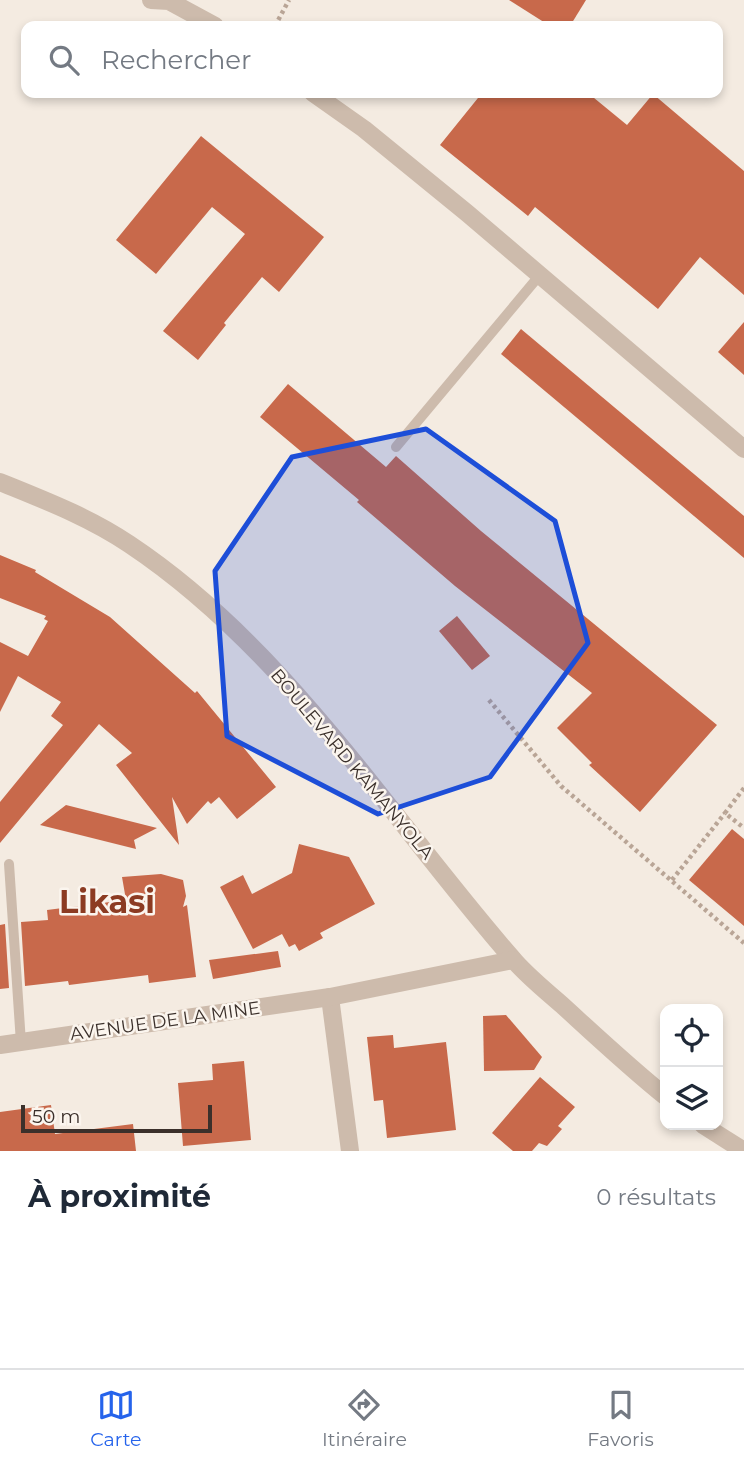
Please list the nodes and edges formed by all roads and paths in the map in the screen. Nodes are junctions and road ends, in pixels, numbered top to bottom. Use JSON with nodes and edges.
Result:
{"nodes":[{"id":1,"x":151,"y":0,"type":"edge"},
{"id":2,"x":289,"y":0,"type":"edge"},
{"id":3,"x":206,"y":21,"type":"edge"},
{"id":4,"x":278,"y":21,"type":"edge"},
{"id":5,"x":320,"y":98,"type":"edge"},
{"id":6,"x":539,"y":276,"type":"junction"},
{"id":7,"x":396,"y":447,"type":"dead end"},
{"id":8,"x":744,"y":449,"type":"edge"},
{"id":9,"x":0,"y":482,"type":"edge"},
{"id":10,"x":489,"y":700,"type":"dead end"},
{"id":11,"x":744,"y":788,"type":"edge"},
{"id":12,"x":725,"y":813,"type":"junction"},
{"id":13,"x":744,"y":828,"type":"edge"},
{"id":14,"x":9,"y":864,"type":"dead end"},
{"id":15,"x":672,"y":880,"type":"junction"},
{"id":16,"x":744,"y":943,"type":"edge"},
{"id":17,"x":513,"y":960,"type":"junction"},
{"id":18,"x":330,"y":997,"type":"junction"},
{"id":19,"x":21,"y":1043,"type":"junction"},
{"id":20,"x":0,"y":1045,"type":"edge"},
{"id":21,"x":660,"y":1092,"type":"edge"},
{"id":22,"x":711,"y":1130,"type":"edge"},
{"id":23,"x":350,"y":1151,"type":"edge"},
{"id":24,"x":744,"y":1151,"type":"edge"}],
"edges":[{"from":1,"to":3,"type":"street"},
{"from":2,"to":4,"type":"path"},
{"from":5,"to":6,"type":"street"},
{"from":6,"to":7,"type":"lane"},
{"from":6,"to":8,"type":"street"},
{"from":9,"to":17,"type":"street","name":"BOULEVARD KAMANYOLA"},
{"from":10,"to":15,"type":"path"},
{"from":11,"to":12,"type":"path"},
{"from":12,"to":13,"type":"path"},
{"from":12,"to":15,"type":"path"},
{"from":14,"to":19,"type":"lane"},
{"from":15,"to":16,"type":"path"},
{"from":17,"to":18,"type":"street","name":"AVENUE DE LA MINE"},
{"from":17,"to":21,"type":"street","name":"BOULEVARD KAMANYOLA"},
{"from":18,"to":19,"type":"street","name":"AVENUE DE LA MINE"},
{"from":18,"to":23,"type":"street"},
{"from":19,"to":20,"type":"street","name":"AVENUE DE LA MINE"},
{"from":22,"to":24,"type":"street"}]}
